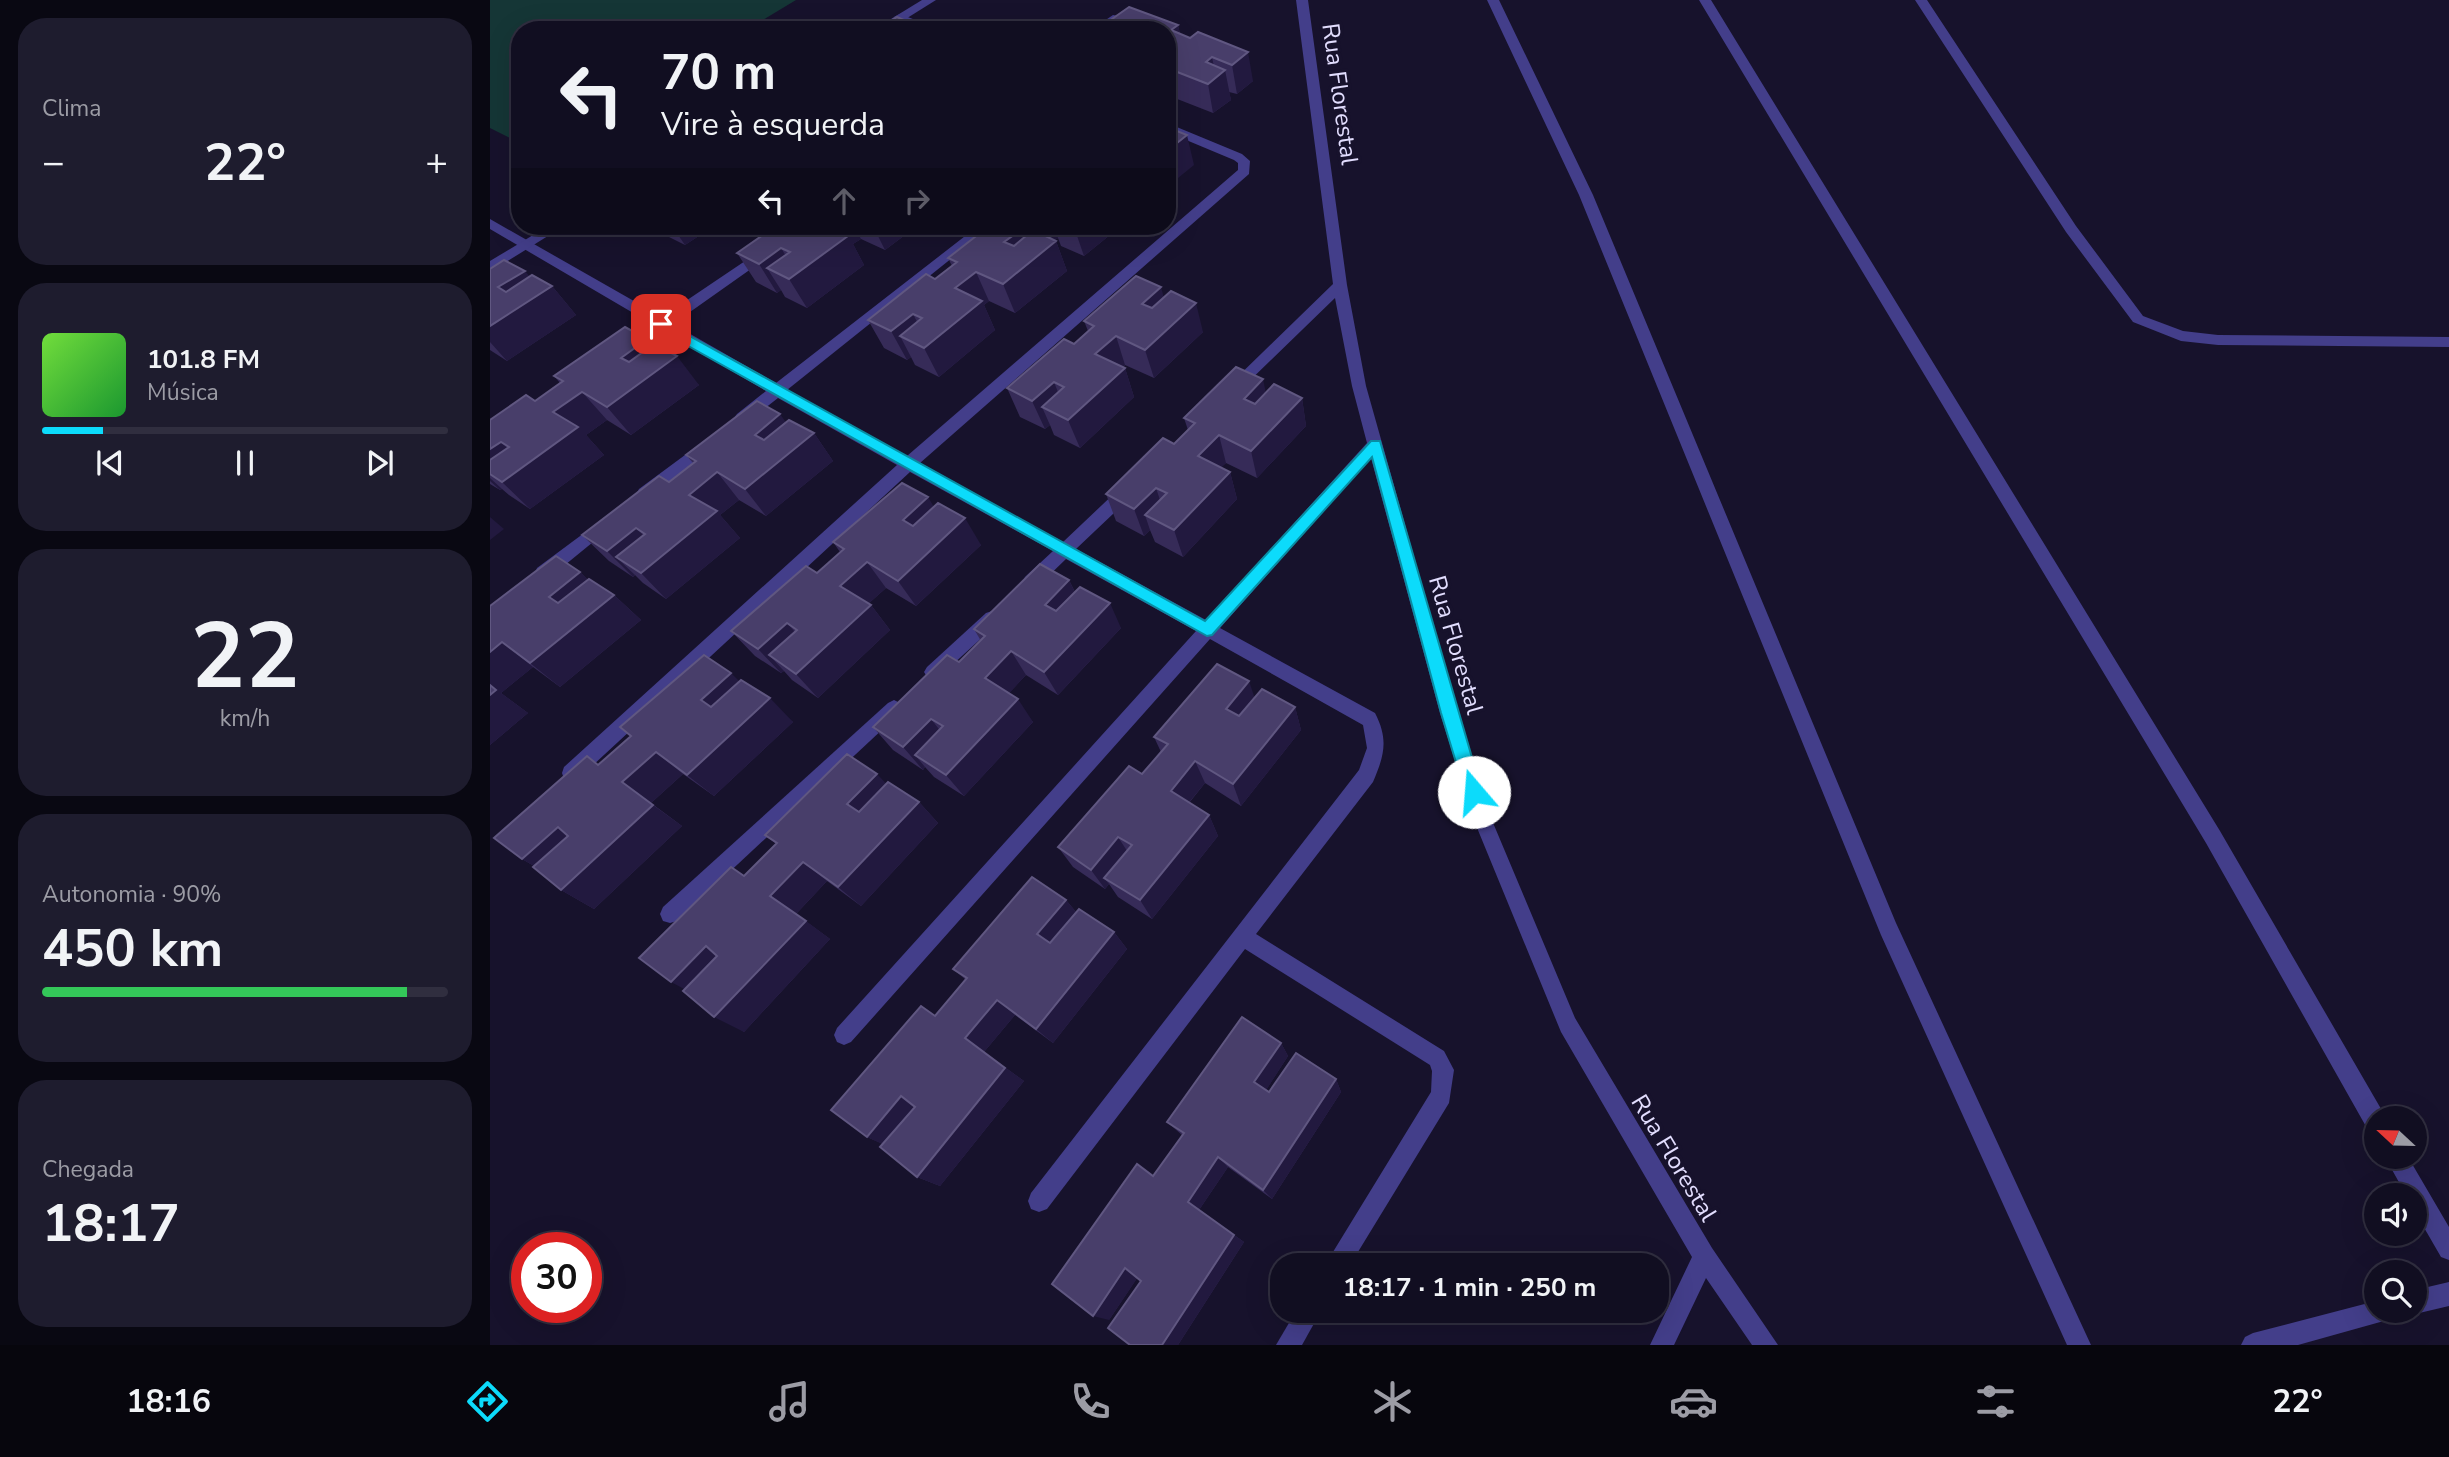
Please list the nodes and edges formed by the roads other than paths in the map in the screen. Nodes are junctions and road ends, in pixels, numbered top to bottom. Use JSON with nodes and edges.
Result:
{"nodes":[{"id":1,"x":930,"y":0,"type":"edge"},
{"id":2,"x":1302,"y":0,"type":"edge"},
{"id":3,"x":1493,"y":0,"type":"edge"},
{"id":4,"x":1705,"y":0,"type":"edge"},
{"id":5,"x":1922,"y":0,"type":"edge"},
{"id":6,"x":900,"y":17,"type":"junction"},
{"id":7,"x":1117,"y":17,"type":"edge"},
{"id":8,"x":893,"y":21,"type":"edge"},
{"id":9,"x":910,"y":21,"type":"edge"},
{"id":10,"x":1111,"y":21,"type":"edge"},
{"id":11,"x":1176,"y":131,"type":"edge"},
{"id":12,"x":490,"y":223,"type":"edge"},
{"id":13,"x":1176,"y":230,"type":"edge"},
{"id":14,"x":542,"y":235,"type":"edge"},
{"id":15,"x":793,"y":235,"type":"edge"},
{"id":16,"x":975,"y":235,"type":"edge"},
{"id":17,"x":1170,"y":235,"type":"edge"},
{"id":18,"x":525,"y":245,"type":"junction"},
{"id":19,"x":490,"y":267,"type":"edge"},
{"id":20,"x":1340,"y":285,"type":"junction"},
{"id":21,"x":661,"y":324,"type":"junction"},
{"id":22,"x":2449,"y":342,"type":"edge"},
{"id":23,"x":615,"y":356,"type":"edge"},
{"id":24,"x":777,"y":391,"type":"junction"},
{"id":25,"x":1222,"y":399,"type":"edge"},
{"id":26,"x":1376,"y":444,"type":"junction"},
{"id":27,"x":908,"y":464,"type":"junction"},
{"id":28,"x":1143,"y":475,"type":"edge"},
{"id":29,"x":634,"y":502,"type":"edge"},
{"id":30,"x":611,"y":519,"type":"edge"},
{"id":31,"x":1064,"y":552,"type":"junction"},
{"id":32,"x":534,"y":579,"type":"edge"},
{"id":33,"x":1207,"y":630,"type":"junction"},
{"id":34,"x":923,"y":682,"type":"edge"},
{"id":35,"x":902,"y":700,"type":"edge"},
{"id":36,"x":560,"y":782,"type":"edge"},
{"id":37,"x":670,"y":914,"type":"dead end"},
{"id":38,"x":1243,"y":937,"type":"junction"},
{"id":39,"x":844,"y":1035,"type":"dead end"},
{"id":40,"x":2367,"y":1106,"type":"edge"},
{"id":41,"x":2403,"y":1169,"type":"edge"},
{"id":42,"x":1039,"y":1201,"type":"dead end"},
{"id":43,"x":2449,"y":1249,"type":"edge"},
{"id":44,"x":1344,"y":1253,"type":"edge"},
{"id":45,"x":1704,"y":1256,"type":"junction"},
{"id":46,"x":2449,"y":1293,"type":"edge"},
{"id":47,"x":2427,"y":1299,"type":"edge"},
{"id":48,"x":2364,"y":1316,"type":"edge"},
{"id":49,"x":1302,"y":1323,"type":"edge"},
{"id":50,"x":1288,"y":1345,"type":"edge"},
{"id":51,"x":1662,"y":1345,"type":"edge"},
{"id":52,"x":1766,"y":1345,"type":"edge"},
{"id":53,"x":2079,"y":1345,"type":"edge"},
{"id":54,"x":2253,"y":1345,"type":"edge"}],
"edges":[{"from":1,"to":6,"type":"street"},
{"from":2,"to":20,"type":"street","name":"Rua Florestal"},
{"from":3,"to":53,"type":"street"},
{"from":4,"to":40,"type":"street"},
{"from":5,"to":22,"type":"street"},
{"from":6,"to":8,"type":"street"},
{"from":6,"to":9,"type":"street"},
{"from":7,"to":10,"type":"street"},
{"from":11,"to":13,"type":"street"},
{"from":12,"to":18,"type":"street"},
{"from":14,"to":18,"type":"street"},
{"from":15,"to":21,"type":"street"},
{"from":16,"to":24,"type":"street"},
{"from":17,"to":27,"type":"street"},
{"from":18,"to":19,"type":"street"},
{"from":18,"to":21,"type":"street"},
{"from":20,"to":25,"type":"street"},
{"from":20,"to":26,"type":"street","name":"Rua Florestal"},
{"from":21,"to":23,"type":"street"},
{"from":21,"to":24,"type":"street"},
{"from":24,"to":27,"type":"street"},
{"from":24,"to":29,"type":"street"},
{"from":26,"to":33,"type":"street"},
{"from":26,"to":45,"type":"street","name":"Rua Florestal"},
{"from":27,"to":31,"type":"street"},
{"from":27,"to":36,"type":"street"},
{"from":28,"to":31,"type":"street"},
{"from":30,"to":32,"type":"street"},
{"from":31,"to":33,"type":"street"},
{"from":31,"to":34,"type":"street"},
{"from":33,"to":38,"type":"street"},
{"from":33,"to":39,"type":"street"},
{"from":35,"to":37,"type":"street"},
{"from":38,"to":42,"type":"street"},
{"from":38,"to":44,"type":"street"},
{"from":41,"to":43,"type":"street"},
{"from":45,"to":51,"type":"street"},
{"from":45,"to":52,"type":"street","name":"Rua Florestal"},
{"from":46,"to":47,"type":"street"},
{"from":48,"to":54,"type":"street"},
{"from":49,"to":50,"type":"street"}]}
